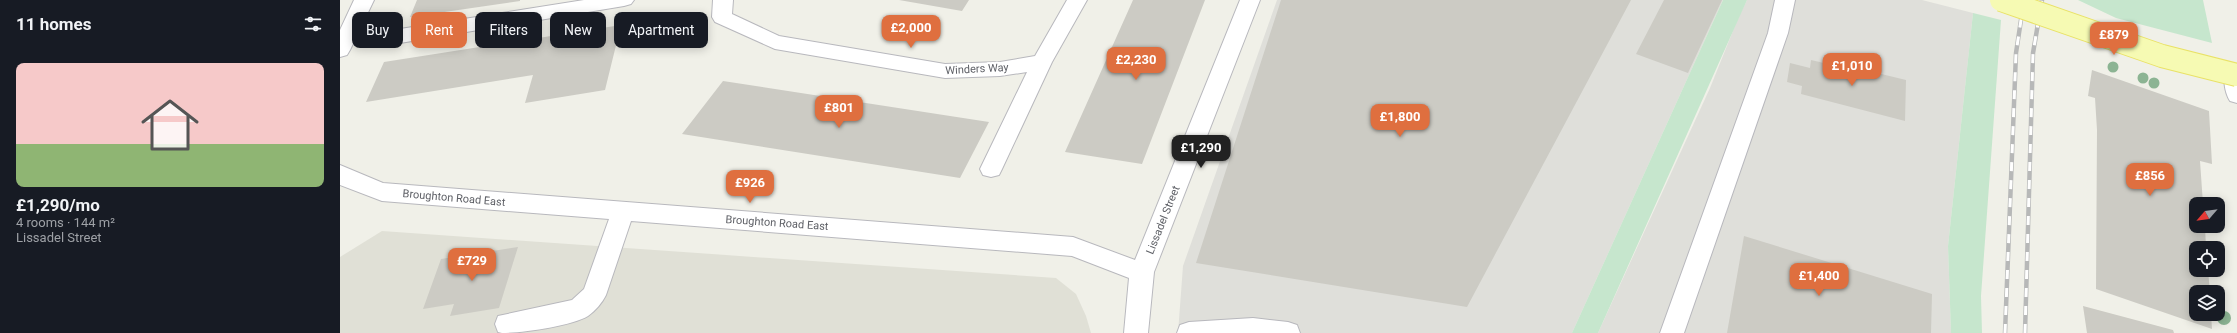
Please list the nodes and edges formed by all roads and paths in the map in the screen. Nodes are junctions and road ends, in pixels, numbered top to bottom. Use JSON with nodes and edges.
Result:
{"nodes":[{"id":1,"x":364,"y":0,"type":"edge"},
{"id":2,"x":624,"y":0,"type":"edge"},
{"id":3,"x":723,"y":0,"type":"edge"},
{"id":4,"x":1077,"y":0,"type":"edge"},
{"id":5,"x":1250,"y":0,"type":"edge"},
{"id":6,"x":1785,"y":0,"type":"edge"},
{"id":7,"x":2001,"y":0,"type":"edge"},
{"id":8,"x":403,"y":36,"type":"edge"},
{"id":9,"x":340,"y":50,"type":"edge"},
{"id":10,"x":1042,"y":62,"type":"junction"},
{"id":11,"x":2235,"y":75,"type":"edge"},
{"id":12,"x":2237,"y":96,"type":"edge"},
{"id":13,"x":991,"y":169,"type":"dead end"},
{"id":14,"x":342,"y":179,"type":"edge"},
{"id":15,"x":623,"y":211,"type":"junction"},
{"id":16,"x":1142,"y":272,"type":"junction"},
{"id":17,"x":508,"y":324,"type":"dead end"},
{"id":18,"x":1136,"y":333,"type":"edge"},
{"id":19,"x":1189,"y":333,"type":"edge"},
{"id":20,"x":1288,"y":333,"type":"edge"},
{"id":21,"x":1672,"y":333,"type":"edge"}],
"edges":[{"from":1,"to":9,"type":"street"},
{"from":2,"to":8,"type":"street"},
{"from":3,"to":10,"type":"street","name":"Winders Way"},
{"from":4,"to":10,"type":"street"},
{"from":5,"to":16,"type":"street","name":"Lissadel Street"},
{"from":6,"to":21,"type":"street"},
{"from":7,"to":11,"type":"main road","bridge":true},
{"from":10,"to":13,"type":"street"},
{"from":11,"to":12,"type":"street"},
{"from":14,"to":15,"type":"street","name":"Broughton Road East"},
{"from":15,"to":16,"type":"street","name":"Broughton Road East"},
{"from":15,"to":17,"type":"street"},
{"from":16,"to":18,"type":"street","name":"Lissadel Street"},
{"from":19,"to":20,"type":"street"}]}
